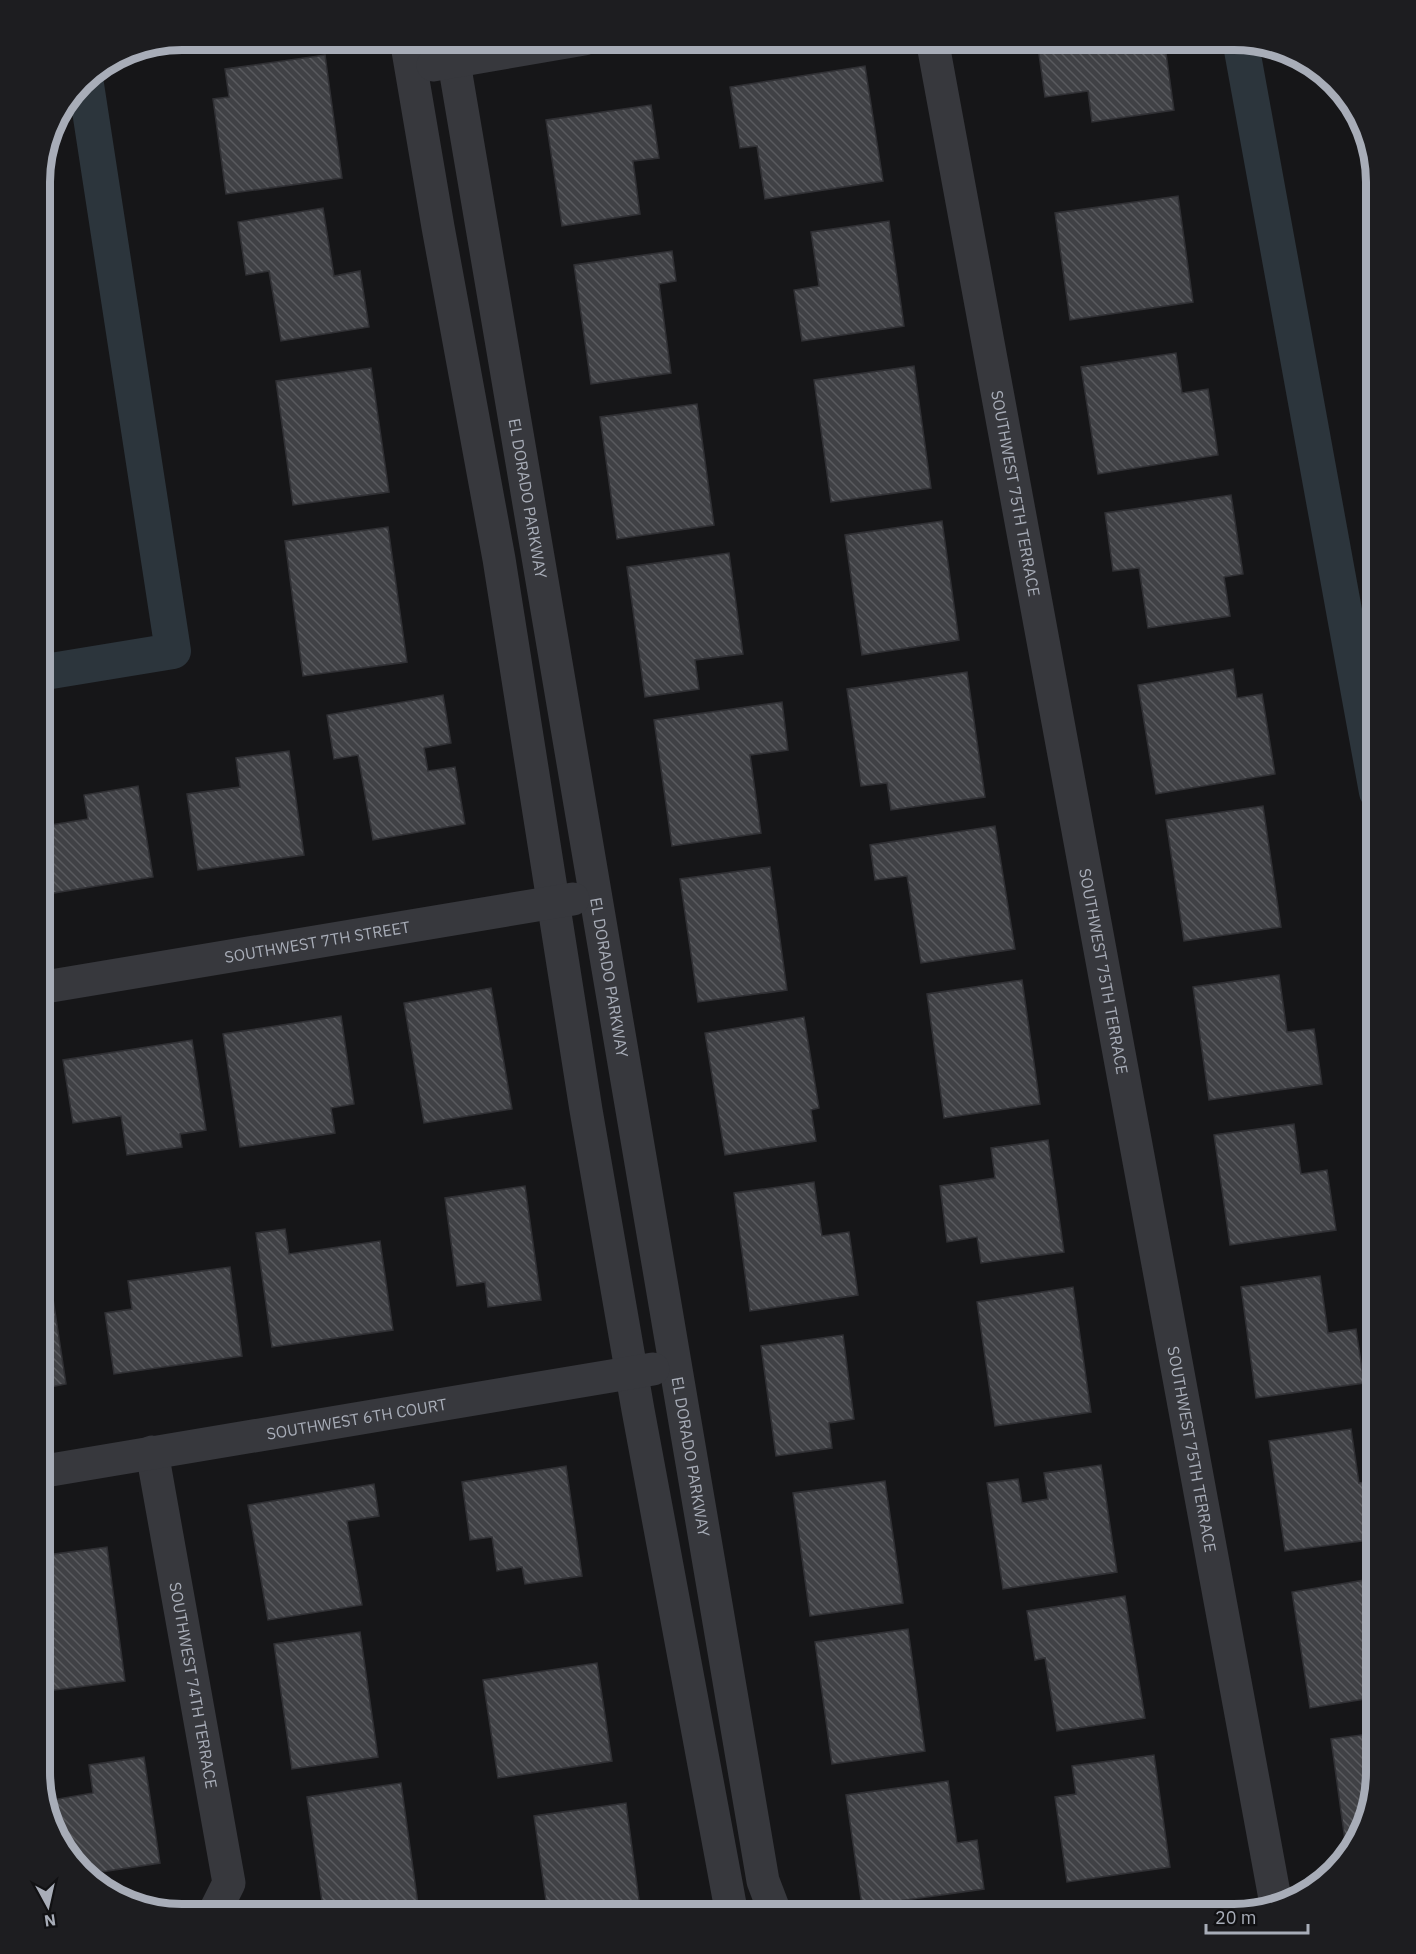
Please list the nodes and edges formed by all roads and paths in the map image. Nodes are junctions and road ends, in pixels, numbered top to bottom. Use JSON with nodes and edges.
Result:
{"nodes":[{"id":1,"x":452,"y":50,"type":"edge"},
{"id":2,"x":934,"y":50,"type":"edge"},
{"id":3,"x":408,"y":54,"type":"edge"},
{"id":4,"x":595,"y":896,"type":"junction"},
{"id":5,"x":552,"y":903,"type":"junction"},
{"id":6,"x":50,"y":986,"type":"edge"},
{"id":7,"x":675,"y":1365,"type":"junction"},
{"id":8,"x":632,"y":1372,"type":"junction"},
{"id":9,"x":152,"y":1452,"type":"junction"},
{"id":10,"x":50,"y":1470,"type":"edge"},
{"id":11,"x":1275,"y":1898,"type":"edge"},
{"id":12,"x":218,"y":1904,"type":"edge"},
{"id":13,"x":730,"y":1904,"type":"edge"},
{"id":14,"x":772,"y":1904,"type":"edge"}],
"edges":[{"from":1,"to":3,"type":"street"},
{"from":1,"to":4,"type":"street","name":"EL DORADO PARKWAY"},
{"from":2,"to":11,"type":"street","name":"SOUTHWEST 75TH TERRACE"},
{"from":3,"to":5,"type":"street"},
{"from":4,"to":5,"type":"street","name":"SOUTHWEST 7TH STREET"},
{"from":4,"to":7,"type":"street","name":"EL DORADO PARKWAY"},
{"from":5,"to":6,"type":"street","name":"SOUTHWEST 7TH STREET"},
{"from":5,"to":8,"type":"street"},
{"from":7,"to":8,"type":"street","name":"SOUTHWEST 6TH COURT"},
{"from":7,"to":14,"type":"street","name":"EL DORADO PARKWAY"},
{"from":8,"to":9,"type":"street","name":"SOUTHWEST 6TH COURT"},
{"from":8,"to":13,"type":"street"},
{"from":9,"to":10,"type":"street","name":"SOUTHWEST 6TH COURT"},
{"from":9,"to":12,"type":"street","name":"SOUTHWEST 74TH TERRACE"}]}
